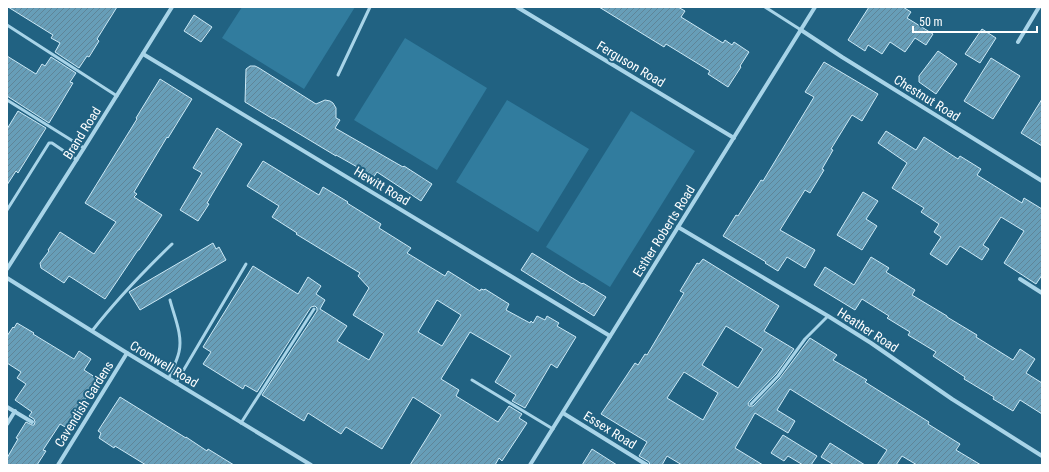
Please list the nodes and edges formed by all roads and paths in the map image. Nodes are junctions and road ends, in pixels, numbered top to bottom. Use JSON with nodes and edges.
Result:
{"nodes":[{"id":1,"x":172,"y":7,"type":"edge"},
{"id":2,"x":370,"y":7,"type":"edge"},
{"id":3,"x":517,"y":7,"type":"edge"},
{"id":4,"x":766,"y":7,"type":"edge"},
{"id":5,"x":815,"y":7,"type":"edge"},
{"id":6,"x":1039,"y":7,"type":"edge"},
{"id":7,"x":7,"y":25,"type":"edge"},
{"id":8,"x":801,"y":30,"type":"junction"},
{"id":9,"x":1018,"y":42,"type":"dead end"},
{"id":10,"x":143,"y":54,"type":"junction"},
{"id":11,"x":338,"y":75,"type":"dead end"},
{"id":12,"x":117,"y":96,"type":"junction"},
{"id":13,"x":7,"y":100,"type":"edge"},
{"id":14,"x":734,"y":138,"type":"junction"},
{"id":15,"x":84,"y":148,"type":"junction"},
{"id":16,"x":77,"y":160,"type":"junction"},
{"id":17,"x":1042,"y":182,"type":"edge"},
{"id":18,"x":7,"y":210,"type":"edge"},
{"id":19,"x":678,"y":227,"type":"junction"},
{"id":20,"x":172,"y":244,"type":"dead end"},
{"id":21,"x":246,"y":264,"type":"dead end"},
{"id":22,"x":7,"y":269,"type":"edge"},
{"id":23,"x":7,"y":278,"type":"edge"},
{"id":24,"x":1020,"y":280,"type":"dead end"},
{"id":25,"x":1042,"y":293,"type":"edge"},
{"id":26,"x":170,"y":300,"type":"dead end"},
{"id":27,"x":314,"y":309,"type":"dead end"},
{"id":28,"x":828,"y":316,"type":"junction"},
{"id":29,"x":92,"y":331,"type":"junction"},
{"id":30,"x":610,"y":336,"type":"junction"},
{"id":31,"x":127,"y":354,"type":"junction"},
{"id":32,"x":169,"y":378,"type":"junction"},
{"id":33,"x":472,"y":380,"type":"dead end"},
{"id":34,"x":176,"y":383,"type":"junction"},
{"id":35,"x":751,"y":404,"type":"dead end"},
{"id":36,"x":7,"y":407,"type":"edge"},
{"id":37,"x":15,"y":412,"type":"junction"},
{"id":38,"x":563,"y":413,"type":"junction"},
{"id":39,"x":32,"y":422,"type":"dead end"},
{"id":40,"x":241,"y":423,"type":"junction"},
{"id":41,"x":7,"y":424,"type":"edge"},
{"id":42,"x":553,"y":429,"type":"junction"},
{"id":43,"x":1042,"y":456,"type":"edge"},
{"id":44,"x":58,"y":465,"type":"edge"},
{"id":45,"x":311,"y":465,"type":"edge"},
{"id":46,"x":530,"y":465,"type":"edge"},
{"id":47,"x":647,"y":465,"type":"edge"}],
"edges":[{"from":1,"to":10,"type":"street","name":"Brand Road"},
{"from":2,"to":11,"type":"lane"},
{"from":3,"to":14,"type":"street","name":"Ferguson Road"},
{"from":4,"to":8,"type":"lane"},
{"from":5,"to":8,"type":"street","name":"Esther Roberts Road"},
{"from":6,"to":9,"type":"street"},
{"from":7,"to":12,"type":"lane"},
{"from":8,"to":14,"type":"street","name":"Esther Roberts Road"},
{"from":8,"to":17,"type":"street","name":"Chestnut Road"},
{"from":10,"to":12,"type":"street","name":"Brand Road"},
{"from":10,"to":30,"type":"street","name":"Hewitt Road"},
{"from":12,"to":15,"type":"street","name":"Brand Road"},
{"from":13,"to":15,"type":"lane"},
{"from":14,"to":19,"type":"street","name":"Esther Roberts Road"},
{"from":15,"to":16,"type":"street","name":"Brand Road"},
{"from":16,"to":18,"type":"lane"},
{"from":16,"to":22,"type":"street","name":"Brand Road"},
{"from":19,"to":28,"type":"street","name":"Heather Road"},
{"from":19,"to":30,"type":"street","name":"Esther Roberts Road"},
{"from":20,"to":29,"type":"lane"},
{"from":21,"to":34,"type":"lane"},
{"from":23,"to":29,"type":"street","name":"Cromwell Road"},
{"from":24,"to":25,"type":"street"},
{"from":26,"to":32,"type":"lane"},
{"from":27,"to":40,"type":"lane"},
{"from":28,"to":35,"type":"lane"},
{"from":28,"to":43,"type":"street","name":"Heather Road"},
{"from":29,"to":31,"type":"street","name":"Cromwell Road"},
{"from":30,"to":38,"type":"street","name":"Esther Roberts Road"},
{"from":31,"to":32,"type":"street","name":"Cromwell Road"},
{"from":31,"to":44,"type":"street","name":"Cavendish Gardens"},
{"from":32,"to":34,"type":"street","name":"Cromwell Road"},
{"from":33,"to":42,"type":"lane"},
{"from":34,"to":40,"type":"street","name":"Cromwell Road"},
{"from":36,"to":37,"type":"street"},
{"from":37,"to":39,"type":"street"},
{"from":37,"to":41,"type":"street"},
{"from":38,"to":42,"type":"street","name":"Esther Roberts Road"},
{"from":38,"to":47,"type":"street","name":"Essex Road"},
{"from":40,"to":45,"type":"street","name":"Cromwell Road"},
{"from":42,"to":46,"type":"street","name":"Esther Roberts Road"}]}
